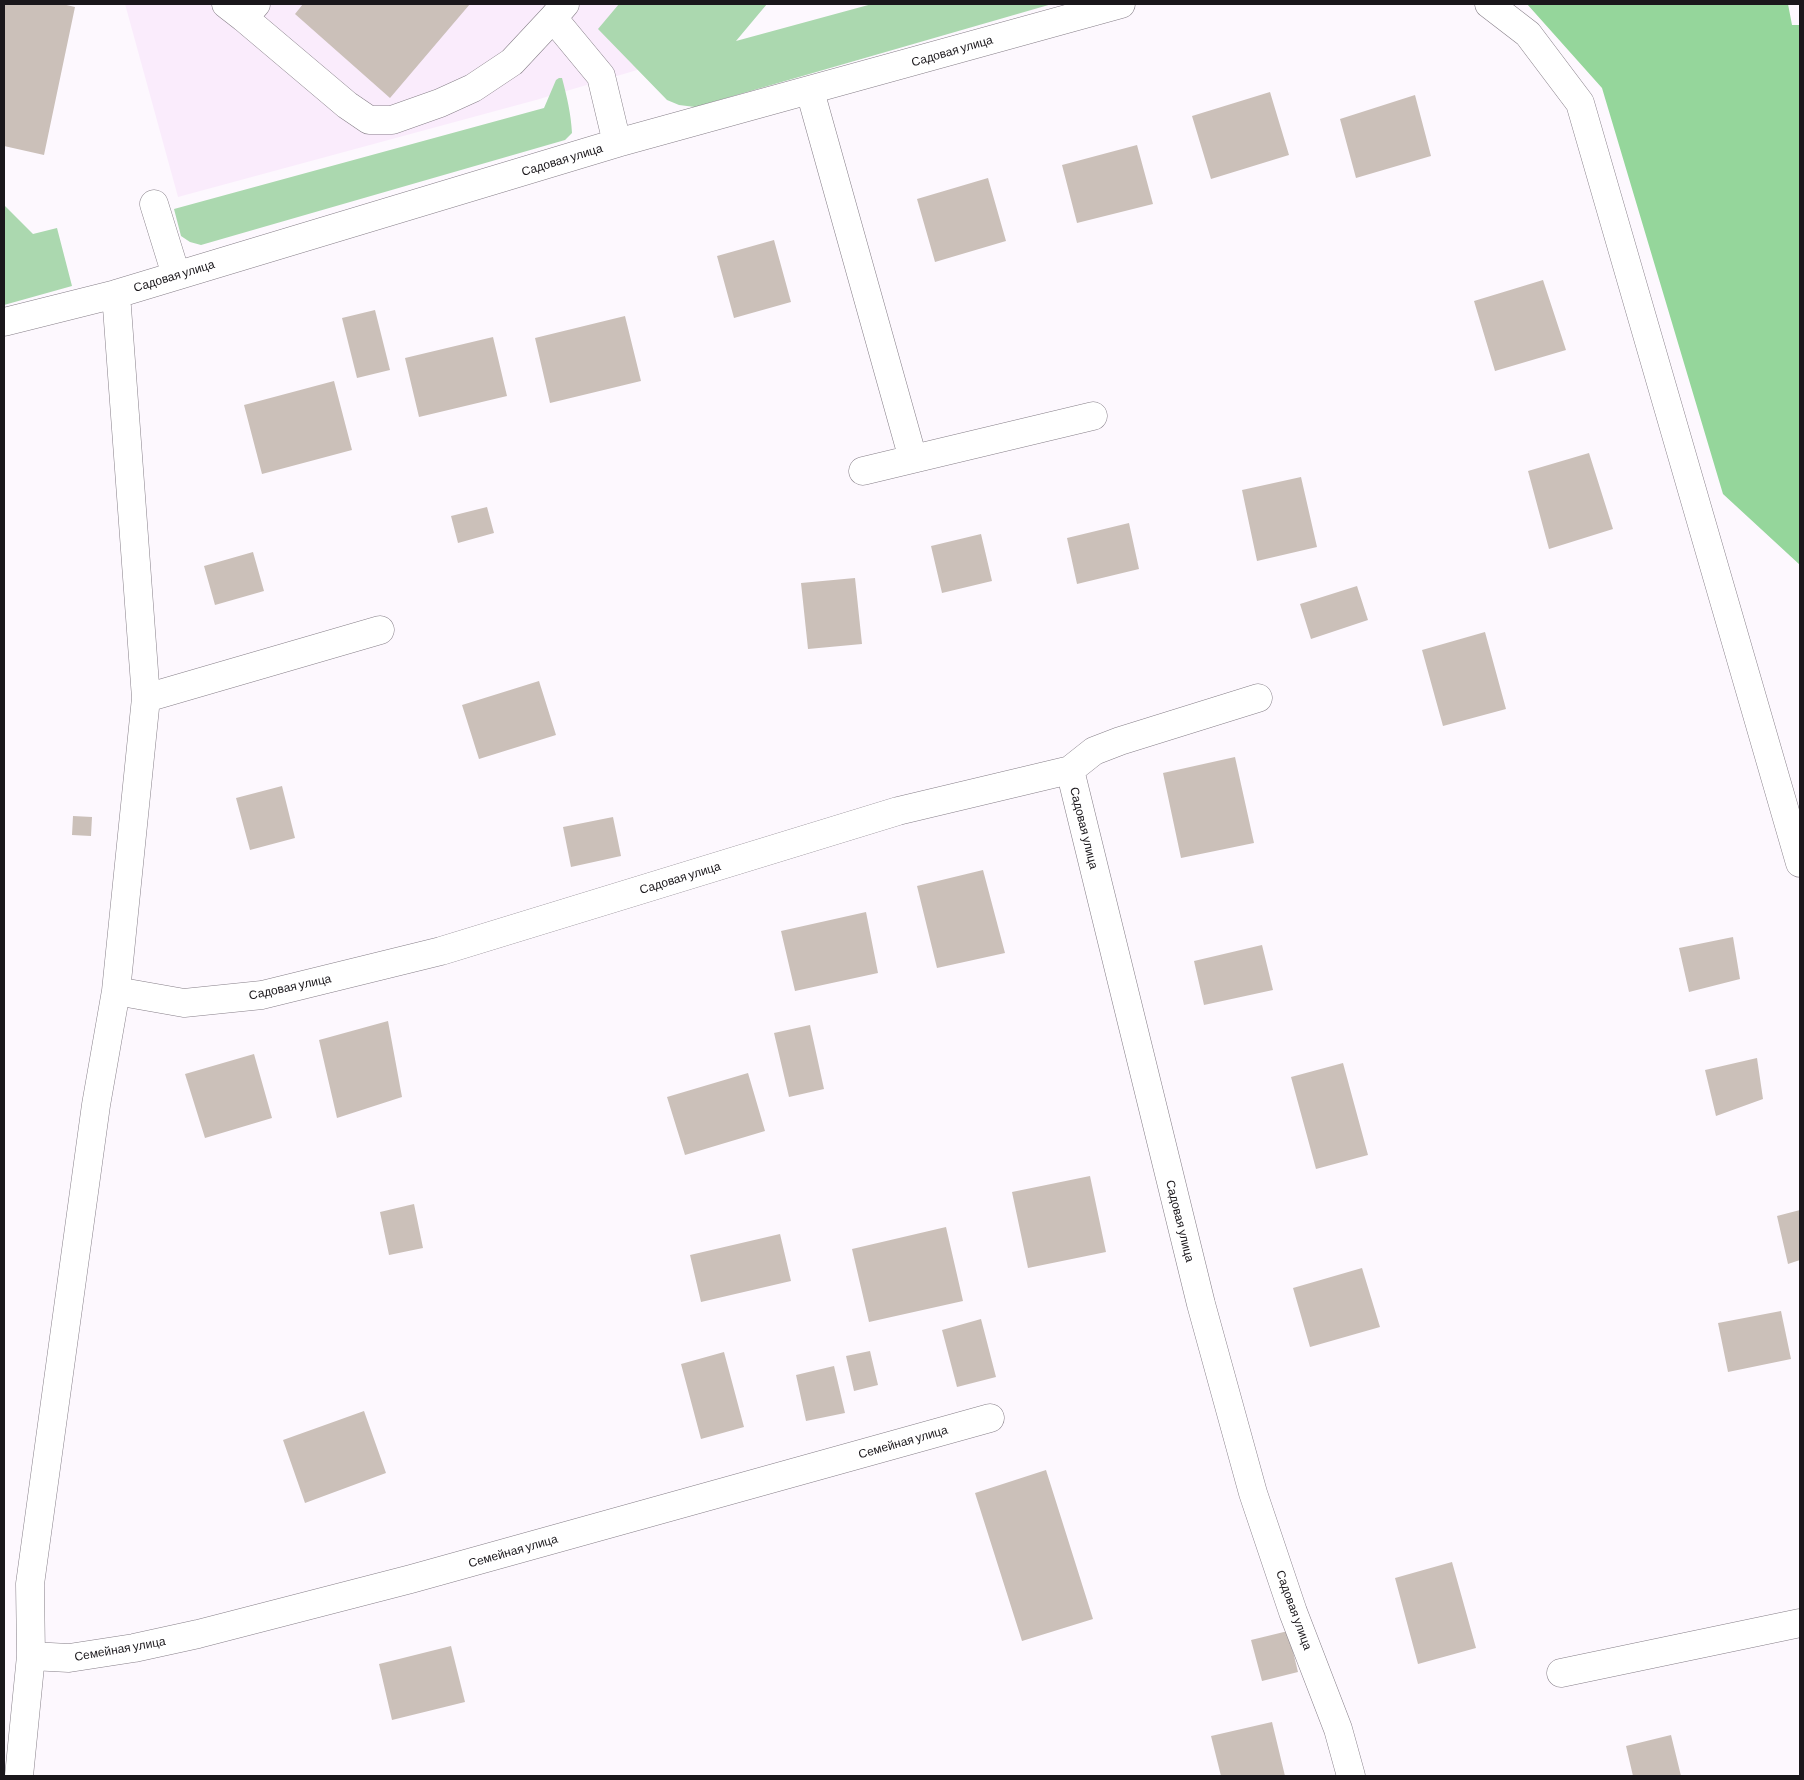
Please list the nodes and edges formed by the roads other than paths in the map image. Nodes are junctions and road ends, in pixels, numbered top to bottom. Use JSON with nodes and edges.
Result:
{"nodes":[{"id":1,"x":1121,"y":4,"type":"edge"},
{"id":2,"x":1489,"y":4,"type":"edge"},
{"id":3,"x":242,"y":8,"type":"edge"},
{"id":4,"x":559,"y":11,"type":"edge"},
{"id":5,"x":810,"y":91,"type":"junction"},
{"id":6,"x":617,"y":143,"type":"junction"},
{"id":7,"x":154,"y":204,"type":"dead end"},
{"id":8,"x":176,"y":276,"type":"junction"},
{"id":9,"x":116,"y":294,"type":"junction"},
{"id":10,"x":4,"y":322,"type":"edge"},
{"id":11,"x":1093,"y":416,"type":"dead end"},
{"id":12,"x":913,"y":459,"type":"junction"},
{"id":13,"x":863,"y":471,"type":"dead end"},
{"id":14,"x":380,"y":630,"type":"dead end"},
{"id":15,"x":146,"y":698,"type":"junction"},
{"id":16,"x":1258,"y":698,"type":"dead end"},
{"id":17,"x":1070,"y":770,"type":"junction"},
{"id":18,"x":1800,"y":863,"type":"edge"},
{"id":19,"x":116,"y":991,"type":"junction"},
{"id":20,"x":990,"y":1418,"type":"dead end"},
{"id":21,"x":1800,"y":1623,"type":"edge"},
{"id":22,"x":31,"y":1656,"type":"junction"},
{"id":23,"x":1561,"y":1673,"type":"dead end"},
{"id":24,"x":19,"y":1776,"type":"edge"},
{"id":25,"x":1351,"y":1776,"type":"edge"}],
"edges":[{"from":1,"to":5,"type":"street","name":"Садовая улица"},
{"from":2,"to":18,"type":"street"},
{"from":3,"to":4,"type":"street"},
{"from":4,"to":6,"type":"street"},
{"from":5,"to":6,"type":"street","name":"Садовая улица"},
{"from":5,"to":12,"type":"street"},
{"from":6,"to":8,"type":"street","name":"Садовая улица"},
{"from":7,"to":8,"type":"street"},
{"from":8,"to":9,"type":"street","name":"Садовая улица"},
{"from":9,"to":10,"type":"street","name":"Садовая улица"},
{"from":9,"to":15,"type":"street"},
{"from":11,"to":12,"type":"street"},
{"from":12,"to":13,"type":"street"},
{"from":14,"to":15,"type":"street"},
{"from":15,"to":19,"type":"street"},
{"from":16,"to":17,"type":"street"},
{"from":17,"to":19,"type":"street","name":"Садовая улица"},
{"from":17,"to":25,"type":"street","name":"Садовая улица"},
{"from":19,"to":22,"type":"street"},
{"from":20,"to":22,"type":"street","name":"Семейная улица"},
{"from":21,"to":23,"type":"street"},
{"from":22,"to":24,"type":"street"}]}
